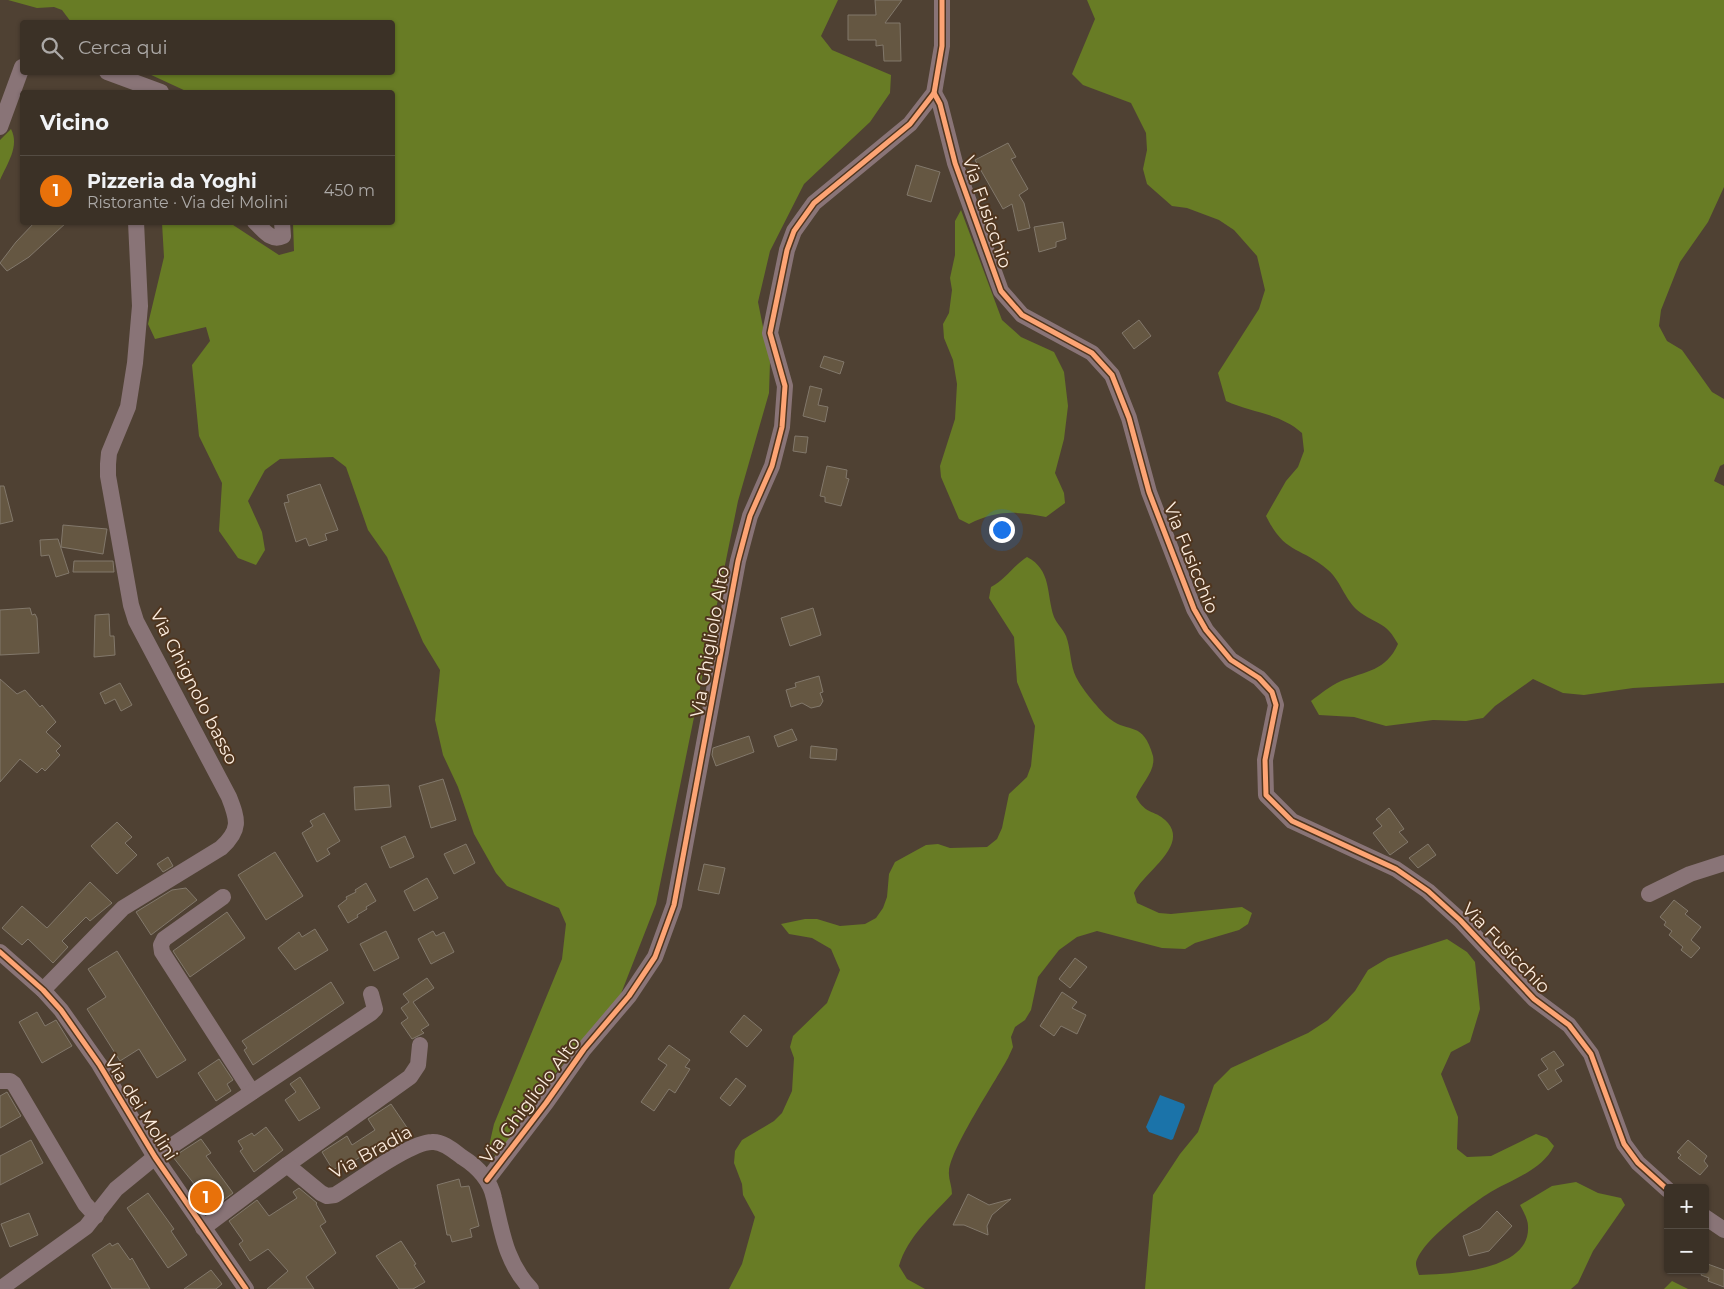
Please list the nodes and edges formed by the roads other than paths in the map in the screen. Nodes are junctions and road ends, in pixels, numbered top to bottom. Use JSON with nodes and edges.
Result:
{"nodes":[{"id":1,"x":942,"y":0,"type":"edge"},
{"id":2,"x":20,"y":72,"type":"edge"},
{"id":3,"x":115,"y":75,"type":"edge"},
{"id":4,"x":156,"y":90,"type":"edge"},
{"id":5,"x":934,"y":93,"type":"junction"},
{"id":6,"x":0,"y":127,"type":"edge"},
{"id":7,"x":136,"y":225,"type":"edge"},
{"id":8,"x":258,"y":225,"type":"edge"},
{"id":9,"x":282,"y":225,"type":"edge"},
{"id":10,"x":1724,"y":863,"type":"edge"},
{"id":11,"x":1649,"y":894,"type":"dead end"},
{"id":12,"x":223,"y":897,"type":"dead end"},
{"id":13,"x":0,"y":952,"type":"edge"},
{"id":14,"x":43,"y":990,"type":"junction"},
{"id":15,"x":371,"y":994,"type":"dead end"},
{"id":16,"x":420,"y":1045,"type":"dead end"},
{"id":17,"x":0,"y":1081,"type":"edge"},
{"id":18,"x":252,"y":1092,"type":"junction"},
{"id":19,"x":155,"y":1157,"type":"junction"},
{"id":20,"x":286,"y":1165,"type":"junction"},
{"id":21,"x":488,"y":1180,"type":"junction"},
{"id":22,"x":1664,"y":1186,"type":"edge"},
{"id":23,"x":96,"y":1216,"type":"junction"},
{"id":24,"x":1709,"y":1220,"type":"edge"},
{"id":25,"x":203,"y":1228,"type":"junction"},
{"id":26,"x":1724,"y":1230,"type":"edge"},
{"id":27,"x":0,"y":1289,"type":"edge"},
{"id":28,"x":246,"y":1289,"type":"edge"},
{"id":29,"x":531,"y":1289,"type":"edge"}],
"edges":[{"from":1,"to":5,"type":"street","name":"Via Ghigliolo Alto"},
{"from":2,"to":6,"type":"street"},
{"from":3,"to":4,"type":"street"},
{"from":5,"to":21,"type":"street","name":"Via Ghigliolo Alto"},
{"from":5,"to":22,"type":"street","name":"Via Fusicchio"},
{"from":7,"to":14,"type":"street","name":"Via Ghignolo basso"},
{"from":8,"to":9,"type":"street"},
{"from":10,"to":11,"type":"street"},
{"from":12,"to":18,"type":"street"},
{"from":13,"to":14,"type":"street","name":"Via dei Molini"},
{"from":14,"to":19,"type":"street","name":"Via dei Molini"},
{"from":15,"to":18,"type":"street"},
{"from":16,"to":20,"type":"street"},
{"from":17,"to":23,"type":"street"},
{"from":18,"to":19,"type":"street"},
{"from":19,"to":23,"type":"street","name":"Via dei Molini"},
{"from":19,"to":25,"type":"street","name":"Via dei Molini"},
{"from":20,"to":21,"type":"street","name":"Via Bradia"},
{"from":20,"to":25,"type":"street"},
{"from":21,"to":29,"type":"street"},
{"from":23,"to":27,"type":"street","name":"Via dei Molini"},
{"from":24,"to":26,"type":"street"},
{"from":25,"to":28,"type":"street","name":"Via dei Molini"}]}
